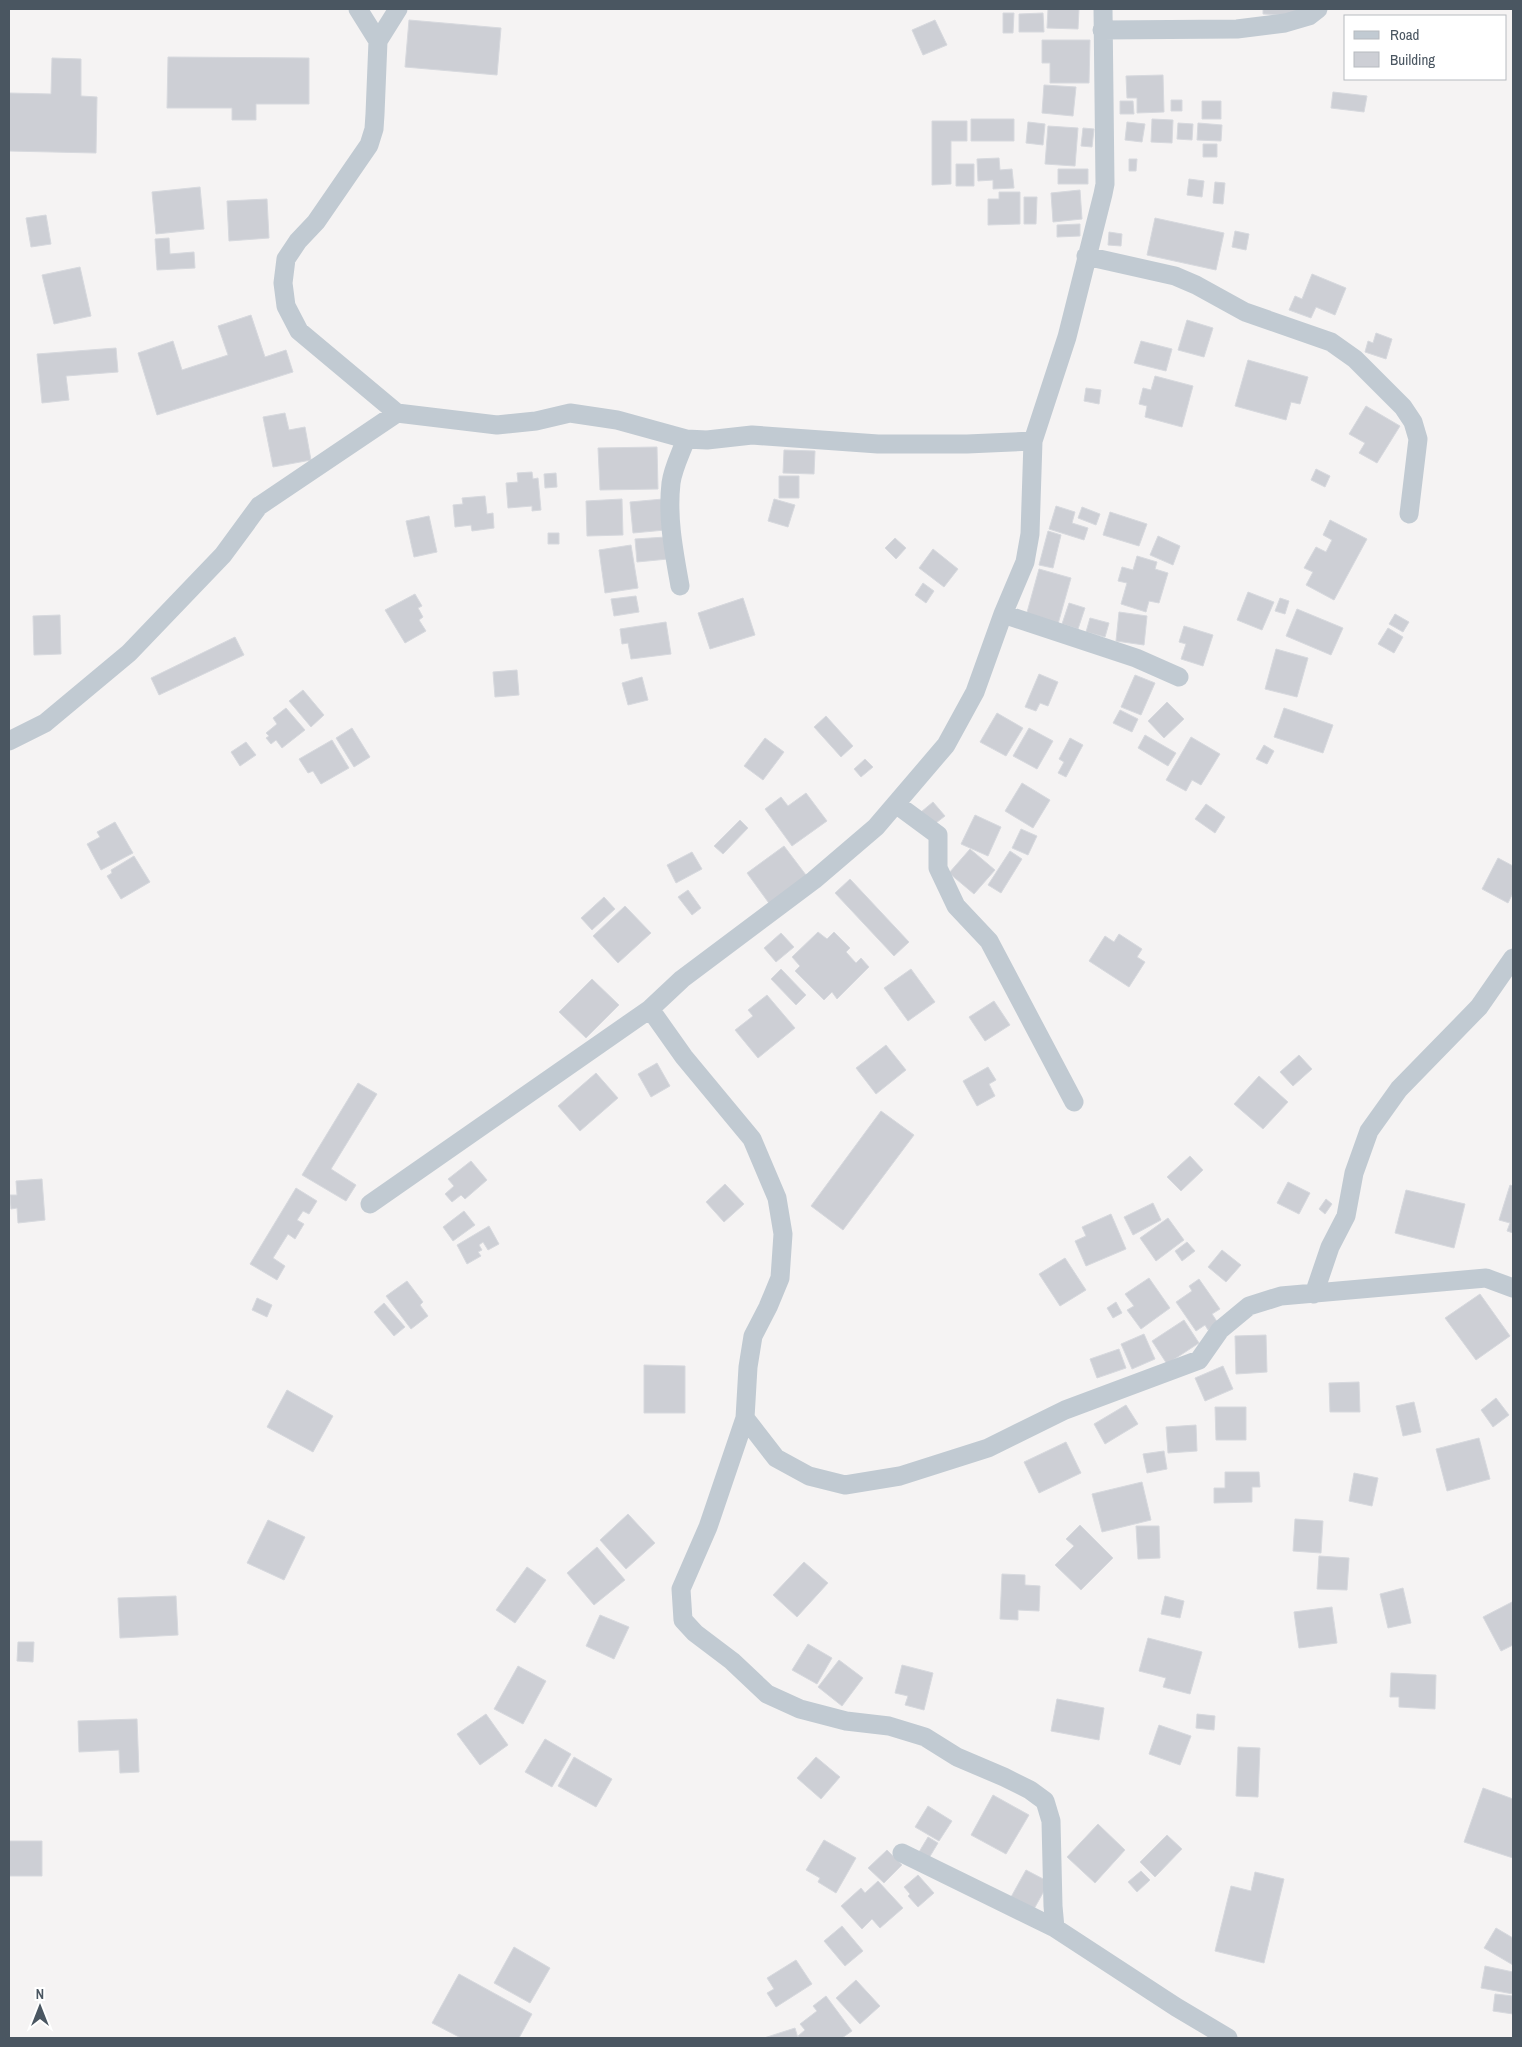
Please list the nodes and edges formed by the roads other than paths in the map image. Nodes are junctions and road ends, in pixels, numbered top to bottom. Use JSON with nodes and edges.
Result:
{"nodes":[{"id":1,"x":358,"y":9,"type":"edge"},
{"id":2,"x":398,"y":9,"type":"edge"},
{"id":3,"x":1103,"y":9,"type":"edge"},
{"id":4,"x":1318,"y":9,"type":"edge"},
{"id":5,"x":1102,"y":30,"type":"junction"},
{"id":6,"x":378,"y":41,"type":"junction"},
{"id":7,"x":1086,"y":256,"type":"junction"},
{"id":8,"x":397,"y":412,"type":"junction"},
{"id":9,"x":686,"y":439,"type":"junction"},
{"id":10,"x":1033,"y":441,"type":"junction"},
{"id":11,"x":1409,"y":514,"type":"dead end"},
{"id":12,"x":680,"y":586,"type":"dead end"},
{"id":13,"x":1003,"y":614,"type":"junction"},
{"id":14,"x":1179,"y":677,"type":"dead end"},
{"id":15,"x":9,"y":741,"type":"edge"},
{"id":16,"x":896,"y":804,"type":"junction"},
{"id":17,"x":1513,"y":958,"type":"edge"},
{"id":18,"x":650,"y":1009,"type":"junction"},
{"id":19,"x":1074,"y":1102,"type":"dead end"},
{"id":20,"x":370,"y":1204,"type":"dead end"},
{"id":21,"x":1513,"y":1288,"type":"edge"},
{"id":22,"x":1314,"y":1294,"type":"junction"},
{"id":23,"x":745,"y":1418,"type":"junction"},
{"id":24,"x":902,"y":1853,"type":"dead end"},
{"id":25,"x":1055,"y":1928,"type":"junction"},
{"id":26,"x":1228,"y":2038,"type":"edge"}],
"edges":[{"from":1,"to":6,"type":"street"},
{"from":2,"to":6,"type":"street"},
{"from":3,"to":5,"type":"street"},
{"from":4,"to":5,"type":"street"},
{"from":5,"to":7,"type":"street"},
{"from":6,"to":8,"type":"street"},
{"from":7,"to":10,"type":"street"},
{"from":7,"to":11,"type":"street"},
{"from":8,"to":9,"type":"street"},
{"from":8,"to":15,"type":"street"},
{"from":9,"to":10,"type":"street"},
{"from":9,"to":12,"type":"street"},
{"from":10,"to":13,"type":"street"},
{"from":13,"to":14,"type":"street"},
{"from":13,"to":16,"type":"street"},
{"from":16,"to":18,"type":"street"},
{"from":16,"to":19,"type":"street"},
{"from":17,"to":22,"type":"street"},
{"from":18,"to":20,"type":"street"},
{"from":18,"to":23,"type":"street"},
{"from":21,"to":22,"type":"street"},
{"from":22,"to":23,"type":"street"},
{"from":23,"to":25,"type":"street"},
{"from":24,"to":25,"type":"street"},
{"from":25,"to":26,"type":"street"}]}
